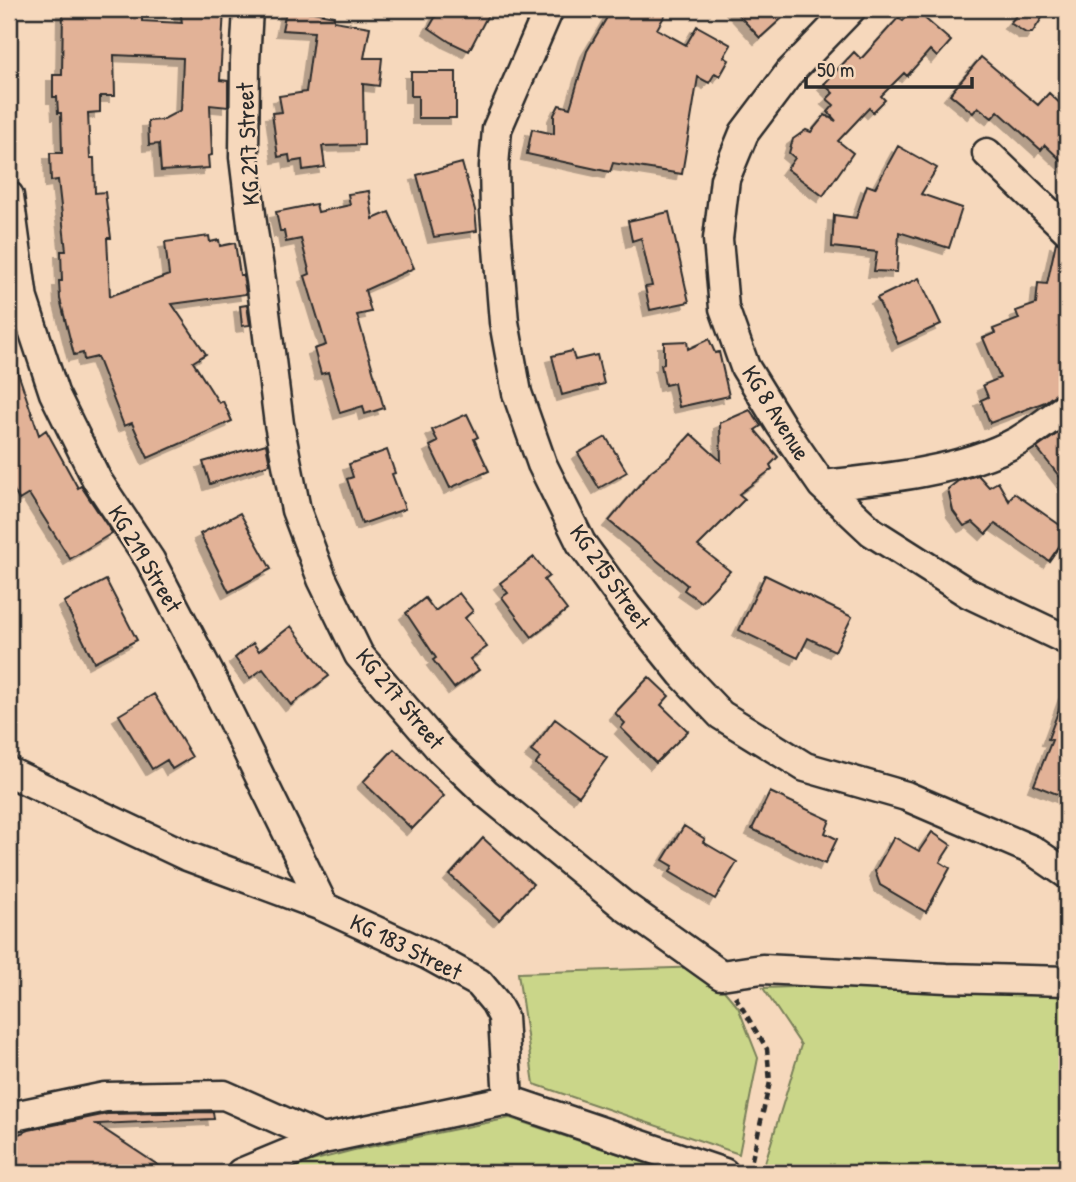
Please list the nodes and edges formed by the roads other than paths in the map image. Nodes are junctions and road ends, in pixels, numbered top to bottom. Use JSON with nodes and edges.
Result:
{"nodes":[{"id":1,"x":248,"y":9,"type":"edge"},
{"id":2,"x":549,"y":9,"type":"edge"},
{"id":3,"x":851,"y":9,"type":"edge"},
{"id":4,"x":987,"y":153,"type":"dead end"},
{"id":5,"x":9,"y":196,"type":"edge"},
{"id":6,"x":1067,"y":230,"type":"edge"},
{"id":7,"x":1067,"y":407,"type":"edge"},
{"id":8,"x":822,"y":485,"type":"junction"},
{"id":9,"x":1067,"y":640,"type":"edge"},
{"id":10,"x":9,"y":772,"type":"edge"},
{"id":11,"x":1067,"y":874,"type":"edge"},
{"id":12,"x":324,"y":907,"type":"junction"},
{"id":13,"x":1067,"y":981,"type":"edge"},
{"id":14,"x":508,"y":1100,"type":"junction"},
{"id":15,"x":9,"y":1117,"type":"edge"},
{"id":16,"x":323,"y":1139,"type":"junction"},
{"id":17,"x":241,"y":1173,"type":"edge"},
{"id":18,"x":724,"y":1173,"type":"edge"}],
"edges":[{"from":1,"to":13,"type":"street","name":"KG 217 Street"},
{"from":2,"to":11,"type":"street","name":"KG 215 Street"},
{"from":3,"to":8,"type":"street","name":"KG 8 Avenue"},
{"from":4,"to":6,"type":"street"},
{"from":5,"to":12,"type":"street","name":"KG 219 Street"},
{"from":7,"to":8,"type":"street"},
{"from":8,"to":9,"type":"street","name":"KG 8 Avenue"},
{"from":10,"to":12,"type":"street","name":"KG 183 Street"},
{"from":12,"to":14,"type":"street","name":"KG 183 Street"},
{"from":14,"to":16,"type":"street"},
{"from":14,"to":18,"type":"street"},
{"from":15,"to":16,"type":"street"},
{"from":16,"to":17,"type":"street"}]}
